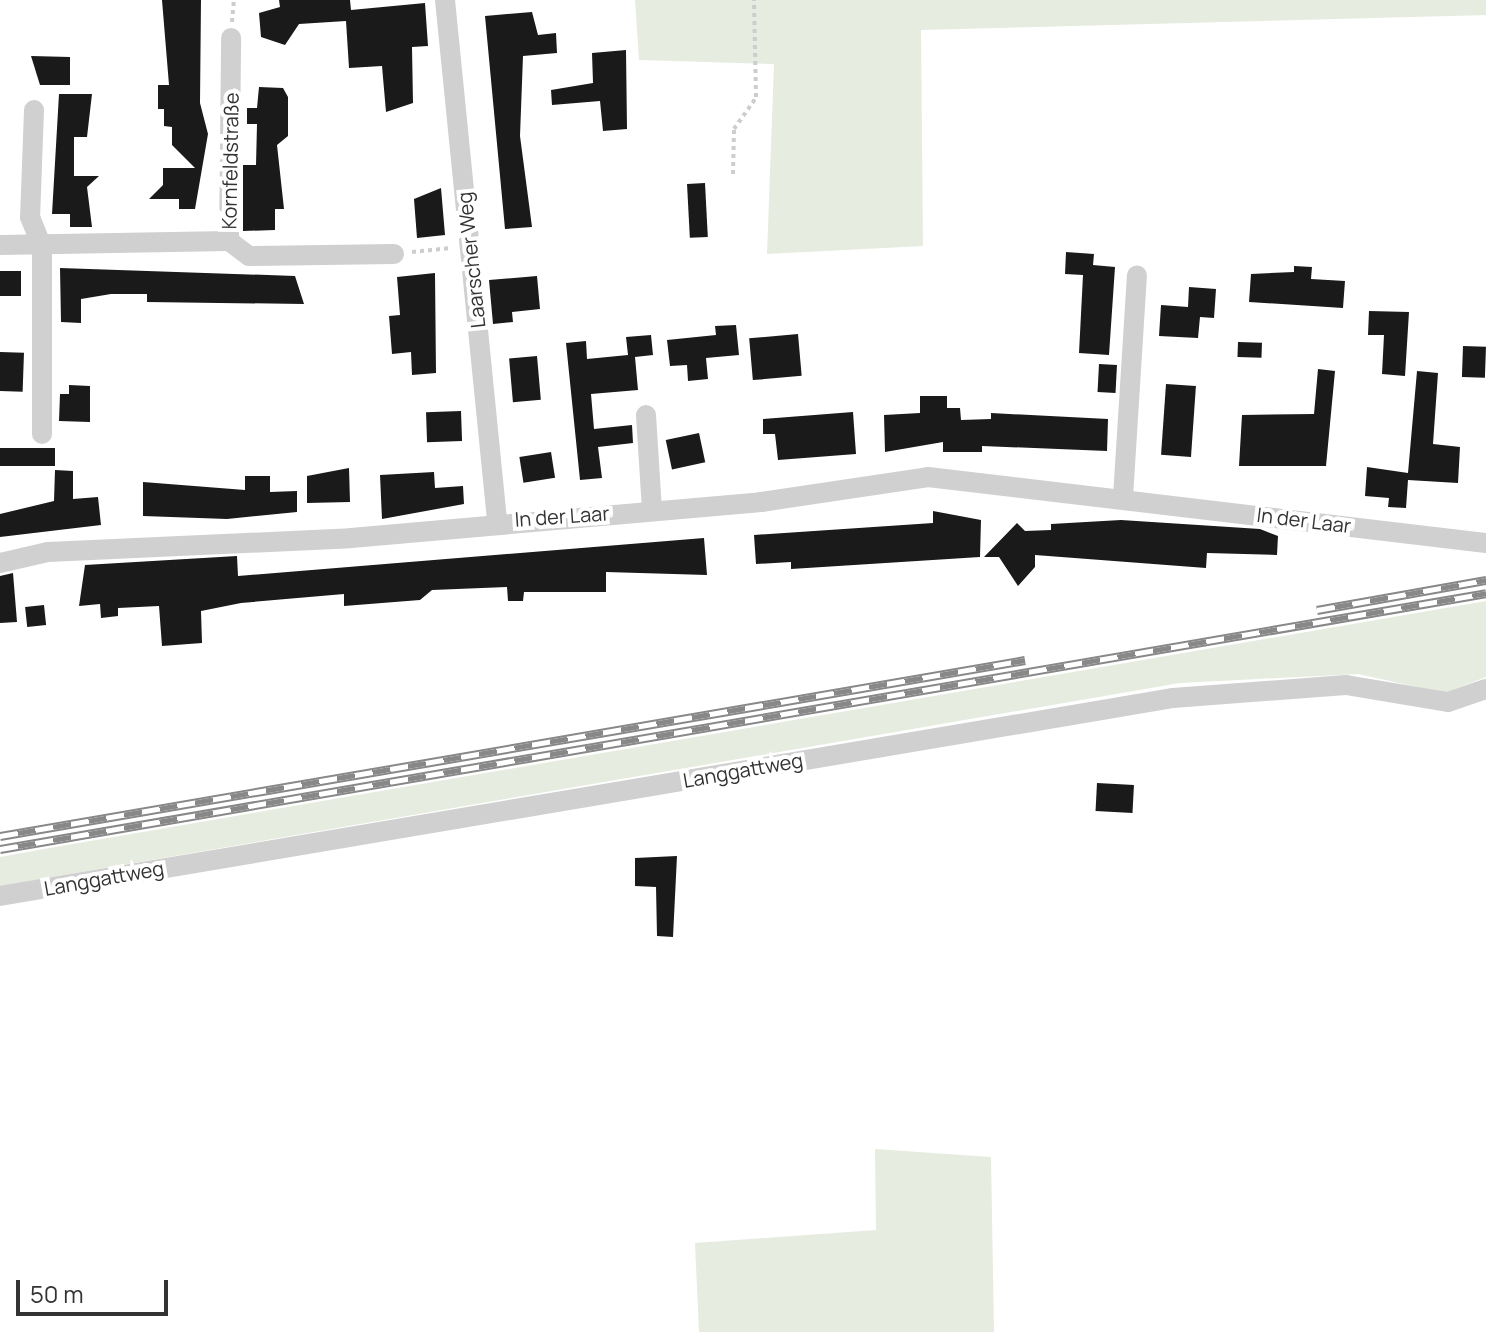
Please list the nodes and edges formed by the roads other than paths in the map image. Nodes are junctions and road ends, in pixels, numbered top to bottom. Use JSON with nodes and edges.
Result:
{"nodes":[{"id":1,"x":445,"y":0,"type":"edge"},
{"id":2,"x":231,"y":38,"type":"dead end"},
{"id":3,"x":34,"y":110,"type":"dead end"},
{"id":4,"x":229,"y":241,"type":"junction"},
{"id":5,"x":0,"y":245,"type":"edge"},
{"id":6,"x":42,"y":246,"type":"junction"},
{"id":7,"x":394,"y":254,"type":"road end"},
{"id":8,"x":1137,"y":275,"type":"dead end"},
{"id":9,"x":646,"y":415,"type":"dead end"},
{"id":10,"x":42,"y":434,"type":"dead end"},
{"id":11,"x":1123,"y":497,"type":"junction"},
{"id":12,"x":652,"y":510,"type":"junction"},
{"id":13,"x":497,"y":520,"type":"junction"},
{"id":14,"x":1486,"y":543,"type":"edge"},
{"id":15,"x":0,"y":563,"type":"edge"},
{"id":16,"x":1486,"y":689,"type":"edge"},
{"id":17,"x":0,"y":896,"type":"edge"}],
"edges":[{"from":1,"to":13,"type":"street","name":"Laarscher Weg"},
{"from":2,"to":4,"type":"street","name":"Kornfeldstraße"},
{"from":3,"to":6,"type":"street"},
{"from":4,"to":6,"type":"street","name":"Kornfeldstraße"},
{"from":4,"to":7,"type":"street"},
{"from":5,"to":6,"type":"street","name":"Kornfeldstraße"},
{"from":6,"to":10,"type":"street"},
{"from":8,"to":11,"type":"street"},
{"from":9,"to":12,"type":"street"},
{"from":11,"to":12,"type":"street","name":"In der Laar"},
{"from":11,"to":14,"type":"street","name":"In der Laar"},
{"from":12,"to":13,"type":"street","name":"In der Laar"},
{"from":13,"to":15,"type":"street","name":"In der Laar"},
{"from":16,"to":17,"type":"street","name":"Langgattweg"}]}
